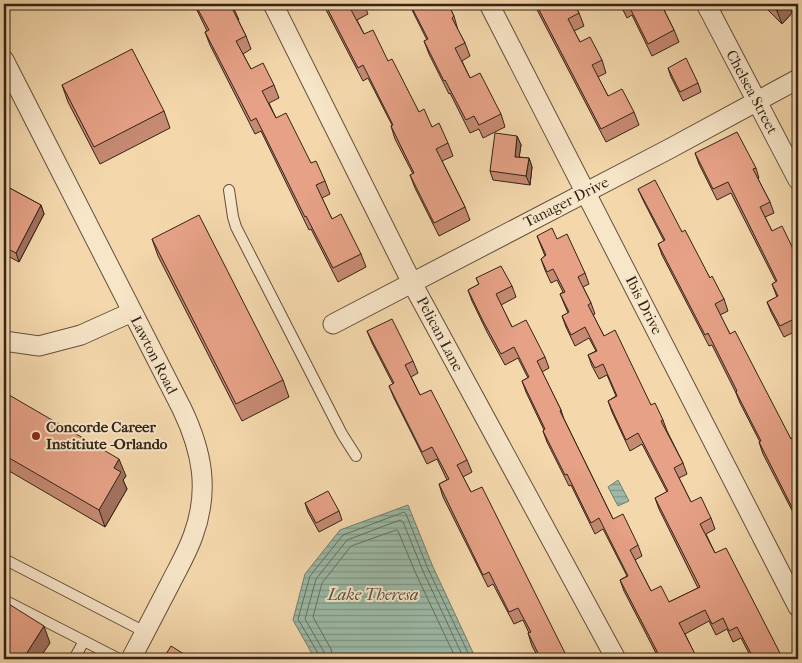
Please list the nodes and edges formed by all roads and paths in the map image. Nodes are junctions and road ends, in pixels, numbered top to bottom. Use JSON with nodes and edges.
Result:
{"nodes":[{"id":1,"x":273,"y":4,"type":"edge"},
{"id":2,"x":489,"y":4,"type":"edge"},
{"id":3,"x":706,"y":4,"type":"edge"},
{"id":4,"x":4,"y":60,"type":"edge"},
{"id":5,"x":798,"y":79,"type":"edge"},
{"id":6,"x":757,"y":102,"type":"junction"},
{"id":7,"x":798,"y":180,"type":"edge"},
{"id":8,"x":229,"y":190,"type":"dead end"},
{"id":9,"x":586,"y":192,"type":"junction"},
{"id":10,"x":412,"y":282,"type":"junction"},
{"id":11,"x":132,"y":312,"type":"junction"},
{"id":12,"x":333,"y":324,"type":"dead end"},
{"id":13,"x":4,"y":341,"type":"edge"},
{"id":14,"x":356,"y":456,"type":"dead end"},
{"id":15,"x":4,"y":559,"type":"edge"},
{"id":16,"x":4,"y":600,"type":"edge"},
{"id":17,"x":798,"y":608,"type":"edge"},
{"id":18,"x":145,"y":632,"type":"junction"},
{"id":19,"x":84,"y":641,"type":"junction"},
{"id":20,"x":74,"y":659,"type":"edge"},
{"id":21,"x":119,"y":659,"type":"edge"},
{"id":22,"x":131,"y":659,"type":"edge"},
{"id":23,"x":616,"y":659,"type":"edge"}],
"edges":[{"from":1,"to":10,"type":"street","name":"Pelican Lane"},
{"from":2,"to":9,"type":"street","name":"Ibis Drive"},
{"from":3,"to":6,"type":"street","name":"Chelsea Street"},
{"from":4,"to":11,"type":"street","name":"Lawton Road"},
{"from":5,"to":6,"type":"street","name":"Tanager Drive"},
{"from":6,"to":7,"type":"street","name":"Chelsea Street"},
{"from":6,"to":9,"type":"street","name":"Tanager Drive"},
{"from":8,"to":14,"type":"lane"},
{"from":9,"to":10,"type":"street","name":"Tanager Drive"},
{"from":9,"to":17,"type":"street","name":"Ibis Drive"},
{"from":10,"to":12,"type":"street","name":"Tanager Drive"},
{"from":10,"to":23,"type":"street","name":"Pelican Lane"},
{"from":11,"to":13,"type":"street"},
{"from":11,"to":18,"type":"street","name":"Lawton Road"},
{"from":15,"to":18,"type":"lane"},
{"from":16,"to":19,"type":"lane"},
{"from":18,"to":22,"type":"street","name":"Lawton Road"},
{"from":19,"to":20,"type":"lane"},
{"from":19,"to":21,"type":"lane"}]}
